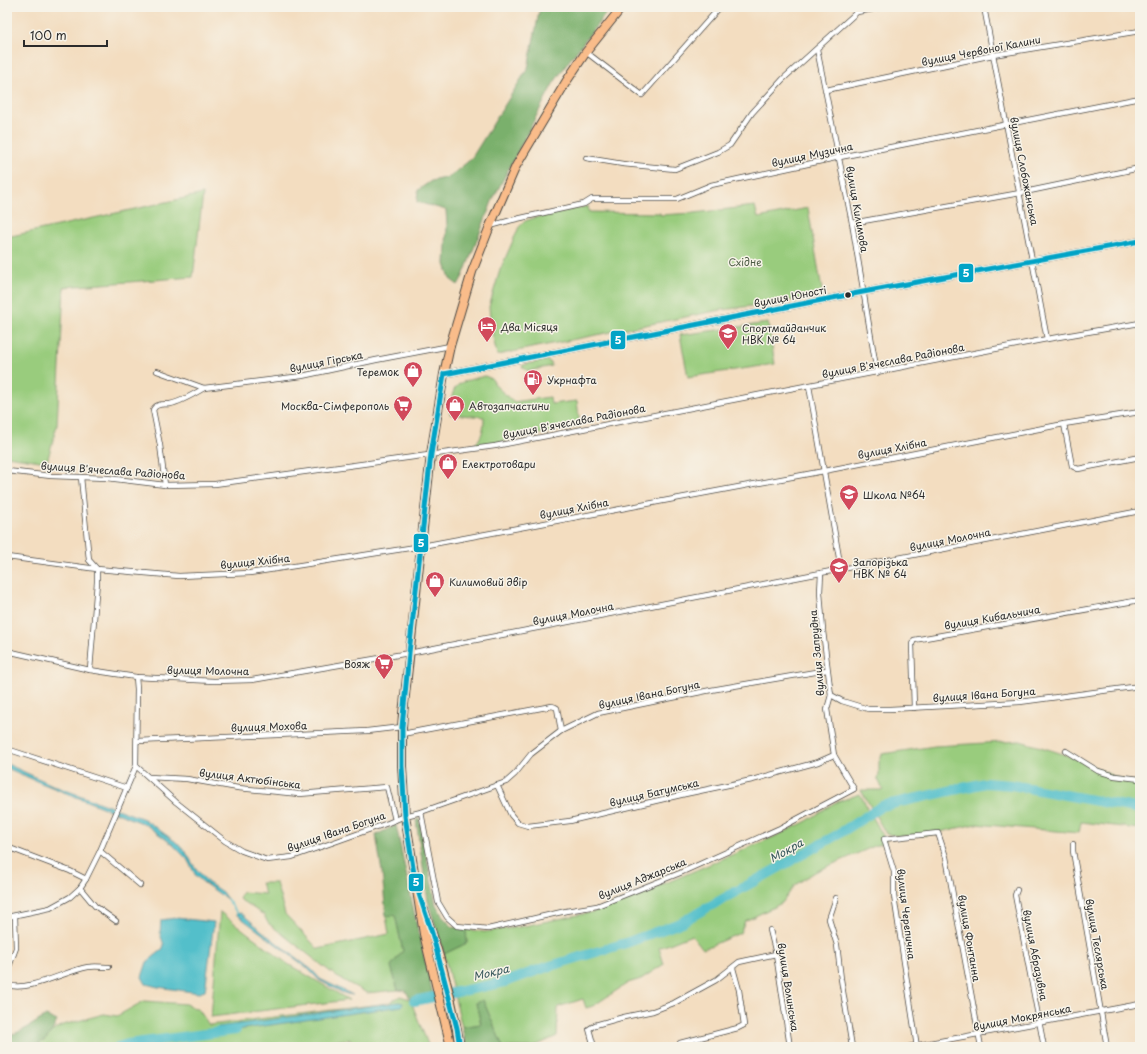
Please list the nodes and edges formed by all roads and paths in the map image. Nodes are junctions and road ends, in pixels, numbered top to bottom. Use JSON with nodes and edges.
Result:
{"nodes":[{"id":1,"x":622,"y":7,"type":"edge"},
{"id":2,"x":720,"y":7,"type":"edge"},
{"id":3,"x":884,"y":7,"type":"edge"},
{"id":4,"x":984,"y":7,"type":"edge"},
{"id":5,"x":856,"y":9,"type":"edge"},
{"id":6,"x":1140,"y":31,"type":"edge"},
{"id":7,"x":817,"y":49,"type":"junction"},
{"id":8,"x":586,"y":52,"type":"junction"},
{"id":9,"x":993,"y":55,"type":"junction"},
{"id":10,"x":826,"y":90,"type":"junction"},
{"id":11,"x":1140,"y":98,"type":"edge"},
{"id":12,"x":1007,"y":125,"type":"junction"},
{"id":13,"x":586,"y":158,"type":"dead end"},
{"id":14,"x":840,"y":158,"type":"junction"},
{"id":15,"x":1140,"y":168,"type":"edge"},
{"id":16,"x":1020,"y":193,"type":"junction"},
{"id":17,"x":852,"y":223,"type":"junction"},
{"id":18,"x":490,"y":226,"type":"junction"},
{"id":19,"x":1140,"y":241,"type":"edge"},
{"id":20,"x":1033,"y":261,"type":"junction"},
{"id":21,"x":863,"y":292,"type":"junction"},
{"id":22,"x":1140,"y":323,"type":"edge"},
{"id":23,"x":1047,"y":339,"type":"junction"},
{"id":24,"x":450,"y":346,"type":"junction"},
{"id":25,"x":157,"y":371,"type":"dead end"},
{"id":26,"x":877,"y":373,"type":"junction"},
{"id":27,"x":444,"y":374,"type":"junction"},
{"id":28,"x":809,"y":386,"type":"junction"},
{"id":29,"x":204,"y":388,"type":"junction"},
{"id":30,"x":1140,"y":412,"type":"edge"},
{"id":31,"x":1064,"y":424,"type":"junction"},
{"id":32,"x":431,"y":454,"type":"junction"},
{"id":33,"x":1140,"y":457,"type":"edge"},
{"id":34,"x":7,"y":471,"type":"edge"},
{"id":35,"x":824,"y":471,"type":"junction"},
{"id":36,"x":81,"y":477,"type":"junction"},
{"id":37,"x":165,"y":485,"type":"junction"},
{"id":38,"x":1140,"y":511,"type":"edge"},
{"id":39,"x":422,"y":546,"type":"junction"},
{"id":40,"x":7,"y":557,"type":"edge"},
{"id":41,"x":841,"y":569,"type":"junction"},
{"id":42,"x":97,"y":570,"type":"junction"},
{"id":43,"x":821,"y":573,"type":"junction"},
{"id":44,"x":1140,"y":600,"type":"edge"},
{"id":45,"x":7,"y":651,"type":"edge"},
{"id":46,"x":409,"y":653,"type":"junction"},
{"id":47,"x":90,"y":670,"type":"junction"},
{"id":48,"x":827,"y":670,"type":"junction"},
{"id":49,"x":136,"y":677,"type":"junction"},
{"id":50,"x":1140,"y":686,"type":"edge"},
{"id":51,"x":831,"y":695,"type":"junction"},
{"id":52,"x":914,"y":708,"type":"junction"},
{"id":53,"x":402,"y":730,"type":"junction"},
{"id":54,"x":562,"y":731,"type":"junction"},
{"id":55,"x":136,"y":741,"type":"junction"},
{"id":56,"x":7,"y":749,"type":"edge"},
{"id":57,"x":1066,"y":751,"type":"dead end"},
{"id":58,"x":834,"y":755,"type":"junction"},
{"id":59,"x":136,"y":766,"type":"junction"},
{"id":60,"x":149,"y":777,"type":"junction"},
{"id":61,"x":1140,"y":779,"type":"edge"},
{"id":62,"x":497,"y":786,"type":"junction"},
{"id":63,"x":127,"y":788,"type":"junction"},
{"id":64,"x":421,"y":812,"type":"junction"},
{"id":65,"x":405,"y":816,"type":"junction"},
{"id":66,"x":395,"y":820,"type":"junction"},
{"id":67,"x":938,"y":833,"type":"joint"},
{"id":68,"x":1073,"y":844,"type":"dead end"},
{"id":69,"x":7,"y":847,"type":"edge"},
{"id":70,"x":100,"y":851,"type":"junction"},
{"id":71,"x":1139,"y":867,"type":"edge"},
{"id":72,"x":1140,"y":873,"type":"edge"},
{"id":73,"x":86,"y":878,"type":"junction"},
{"id":74,"x":140,"y":885,"type":"dead end"},
{"id":75,"x":80,"y":888,"type":"junction"},
{"id":76,"x":1017,"y":890,"type":"dead end"},
{"id":77,"x":419,"y":894,"type":"junction"},
{"id":78,"x":836,"y":898,"type":"dead end"},
{"id":79,"x":15,"y":916,"type":"junction"},
{"id":80,"x":7,"y":917,"type":"edge"},
{"id":81,"x":116,"y":921,"type":"dead end"},
{"id":82,"x":770,"y":930,"type":"dead end"},
{"id":83,"x":776,"y":954,"type":"junction"},
{"id":84,"x":109,"y":967,"type":"dead end"},
{"id":85,"x":733,"y":968,"type":"junction"},
{"id":86,"x":7,"y":972,"type":"edge"},
{"id":87,"x":7,"y":984,"type":"edge"},
{"id":88,"x":1140,"y":1004,"type":"edge"},
{"id":89,"x":1100,"y":1011,"type":"junction"},
{"id":90,"x":1039,"y":1023,"type":"junction"},
{"id":91,"x":978,"y":1034,"type":"junction"},
{"id":92,"x":917,"y":1046,"type":"edge"},
{"id":93,"x":451,"y":1047,"type":"edge"},
{"id":94,"x":460,"y":1047,"type":"edge"},
{"id":95,"x":594,"y":1047,"type":"edge"},
{"id":96,"x":681,"y":1047,"type":"edge"},
{"id":97,"x":790,"y":1047,"type":"edge"},
{"id":98,"x":852,"y":1047,"type":"edge"},
{"id":99,"x":908,"y":1047,"type":"edge"},
{"id":100,"x":981,"y":1047,"type":"edge"},
{"id":101,"x":1044,"y":1047,"type":"edge"},
{"id":102,"x":1107,"y":1047,"type":"edge"}],
"edges":[{"from":1,"to":8,"type":"highway"},
{"from":2,"to":8,"type":"street"},
{"from":3,"to":5,"type":"street"},
{"from":4,"to":9,"type":"street","name":"вулиця Слобожанська"},
{"from":5,"to":7,"type":"street"},
{"from":6,"to":9,"type":"street","name":"вулиця Червоної Калини"},
{"from":7,"to":10,"type":"street","name":"вулиця Килимова"},
{"from":7,"to":13,"type":"street"},
{"from":8,"to":18,"type":"highway"},
{"from":9,"to":10,"type":"street","name":"вулиця Червоної Калини"},
{"from":9,"to":12,"type":"street","name":"вулиця Слобожанська"},
{"from":10,"to":14,"type":"street","name":"вулиця Килимова"},
{"from":11,"to":12,"type":"street","name":"вулиця Музична"},
{"from":12,"to":14,"type":"street","name":"вулиця Музична"},
{"from":12,"to":16,"type":"street","name":"вулиця Слобожанська"},
{"from":14,"to":17,"type":"street","name":"вулиця Килимова"},
{"from":14,"to":18,"type":"street","name":"вулиця Музична"},
{"from":15,"to":16,"type":"street"},
{"from":16,"to":17,"type":"street"},
{"from":16,"to":20,"type":"street","name":"вулиця Слобожанська"},
{"from":17,"to":21,"type":"street","name":"вулиця Килимова"},
{"from":18,"to":24,"type":"highway"},
{"from":19,"to":20,"type":"street","name":"вулиця Юності"},
{"from":20,"to":21,"type":"street","name":"вулиця Юності"},
{"from":20,"to":23,"type":"street","name":"вулиця Слобожанська"},
{"from":21,"to":26,"type":"street","name":"вулиця Килимова"},
{"from":21,"to":27,"type":"street","name":"вулиця Юності"},
{"from":22,"to":23,"type":"street","name":"вулиця В'ячеслава Радіонова"},
{"from":23,"to":26,"type":"street","name":"вулиця В'ячеслава Радіонова"},
{"from":24,"to":27,"type":"highway"},
{"from":24,"to":29,"type":"street","name":"вулиця Гірська"},
{"from":25,"to":29,"type":"street","name":"вулиця Гірська"},
{"from":26,"to":28,"type":"street","name":"вулиця В'ячеслава Радіонова"},
{"from":27,"to":32,"type":"highway"},
{"from":28,"to":32,"type":"street","name":"вулиця В'ячеслава Радіонова"},
{"from":28,"to":35,"type":"street"},
{"from":29,"to":37,"type":"street","name":"вулиця Гірська"},
{"from":30,"to":31,"type":"street","name":"вулиця Хлібна"},
{"from":31,"to":33,"type":"street"},
{"from":31,"to":35,"type":"street","name":"вулиця Хлібна"},
{"from":32,"to":37,"type":"street","name":"вулиця В'ячеслава Радіонова"},
{"from":32,"to":39,"type":"highway"},
{"from":34,"to":36,"type":"street","name":"вулиця В'ячеслава Радіонова"},
{"from":35,"to":39,"type":"street","name":"вулиця Хлібна"},
{"from":35,"to":41,"type":"street"},
{"from":36,"to":37,"type":"street","name":"вулиця В'ячеслава Радіонова"},
{"from":36,"to":42,"type":"street"},
{"from":38,"to":41,"type":"street","name":"вулиця Молочна"},
{"from":39,"to":42,"type":"street","name":"вулиця Хлібна"},
{"from":39,"to":46,"type":"highway"},
{"from":40,"to":42,"type":"street","name":"вулиця Хлібна"},
{"from":41,"to":43,"type":"street","name":"вулиця Молочна"},
{"from":42,"to":47,"type":"street"},
{"from":43,"to":46,"type":"street","name":"вулиця Молочна"},
{"from":43,"to":48,"type":"street","name":"вулиця Запрудна"},
{"from":44,"to":52,"type":"street","name":"вулиця Кибальчича"},
{"from":45,"to":47,"type":"street","name":"вулиця Молочна"},
{"from":46,"to":49,"type":"street","name":"вулиця Молочна"},
{"from":46,"to":53,"type":"highway"},
{"from":47,"to":49,"type":"street","name":"вулиця Молочна"},
{"from":48,"to":51,"type":"street","name":"вулиця Запрудна"},
{"from":48,"to":54,"type":"street","name":"вулиця Івана Богуна"},
{"from":49,"to":55,"type":"street"},
{"from":50,"to":52,"type":"street","name":"вулиця Івана Богуна"},
{"from":51,"to":52,"type":"street","name":"вулиця Івана Богуна"},
{"from":51,"to":58,"type":"street","name":"вулиця Запрудна"},
{"from":53,"to":54,"type":"street","name":"вулиця Мохова"},
{"from":53,"to":55,"type":"street","name":"вулиця Мохова"},
{"from":53,"to":65,"type":"highway"},
{"from":54,"to":62,"type":"street","name":"вулиця Івана Богуна"},
{"from":55,"to":59,"type":"street"},
{"from":56,"to":63,"type":"street"},
{"from":57,"to":61,"type":"street"},
{"from":58,"to":62,"type":"street","name":"вулиця Батумська"},
{"from":58,"to":64,"type":"street","name":"вулиця Аджарська"},
{"from":59,"to":60,"type":"street","name":"вулиця Івана Богуна"},
{"from":59,"to":63,"type":"street"},
{"from":60,"to":66,"type":"street","name":"вулиця Актюбінська"},
{"from":60,"to":66,"type":"street","name":"вулиця Івана Богуна"},
{"from":62,"to":64,"type":"street","name":"вулиця Івана Богуна"},
{"from":63,"to":70,"type":"street"},
{"from":64,"to":65,"type":"street","name":"вулиця Івана Богуна"},
{"from":65,"to":66,"type":"street","name":"вулиця Івана Богуна"},
{"from":65,"to":77,"type":"highway"},
{"from":67,"to":91,"type":"street","name":"вулиця Фонтанна"},
{"from":67,"to":92,"type":"street","name":"вулиця Черепична"},
{"from":68,"to":89,"type":"street","name":"вулиця Теслярська"},
{"from":69,"to":73,"type":"street"},
{"from":70,"to":73,"type":"street"},
{"from":70,"to":74,"type":"street"},
{"from":71,"to":72,"type":"street"},
{"from":73,"to":75,"type":"street"},
{"from":75,"to":79,"type":"street"},
{"from":75,"to":81,"type":"street"},
{"from":76,"to":90,"type":"street","name":"вулиця Абразивна"},
{"from":77,"to":93,"type":"highway"},
{"from":77,"to":94,"type":"highway"},
{"from":78,"to":98,"type":"street"},
{"from":79,"to":80,"type":"street"},
{"from":79,"to":86,"type":"street"},
{"from":82,"to":83,"type":"street","name":"вулиця Волинська"},
{"from":83,"to":85,"type":"street"},
{"from":83,"to":97,"type":"street","name":"вулиця Волинська"},
{"from":84,"to":87,"type":"street"},
{"from":85,"to":95,"type":"street"},
{"from":85,"to":96,"type":"street"},
{"from":88,"to":89,"type":"street","name":"вулиця Мокрянська"},
{"from":89,"to":90,"type":"street","name":"вулиця Мокрянська"},
{"from":89,"to":102,"type":"street","name":"вулиця Теслярська"},
{"from":90,"to":91,"type":"street","name":"вулиця Мокрянська"},
{"from":90,"to":101,"type":"street","name":"вулиця Абразивна"},
{"from":91,"to":92,"type":"street","name":"вулиця Мокрянська"},
{"from":91,"to":100,"type":"street","name":"вулиця Фонтанна"},
{"from":92,"to":99,"type":"street","name":"вулиця Мокрянська"}]}
